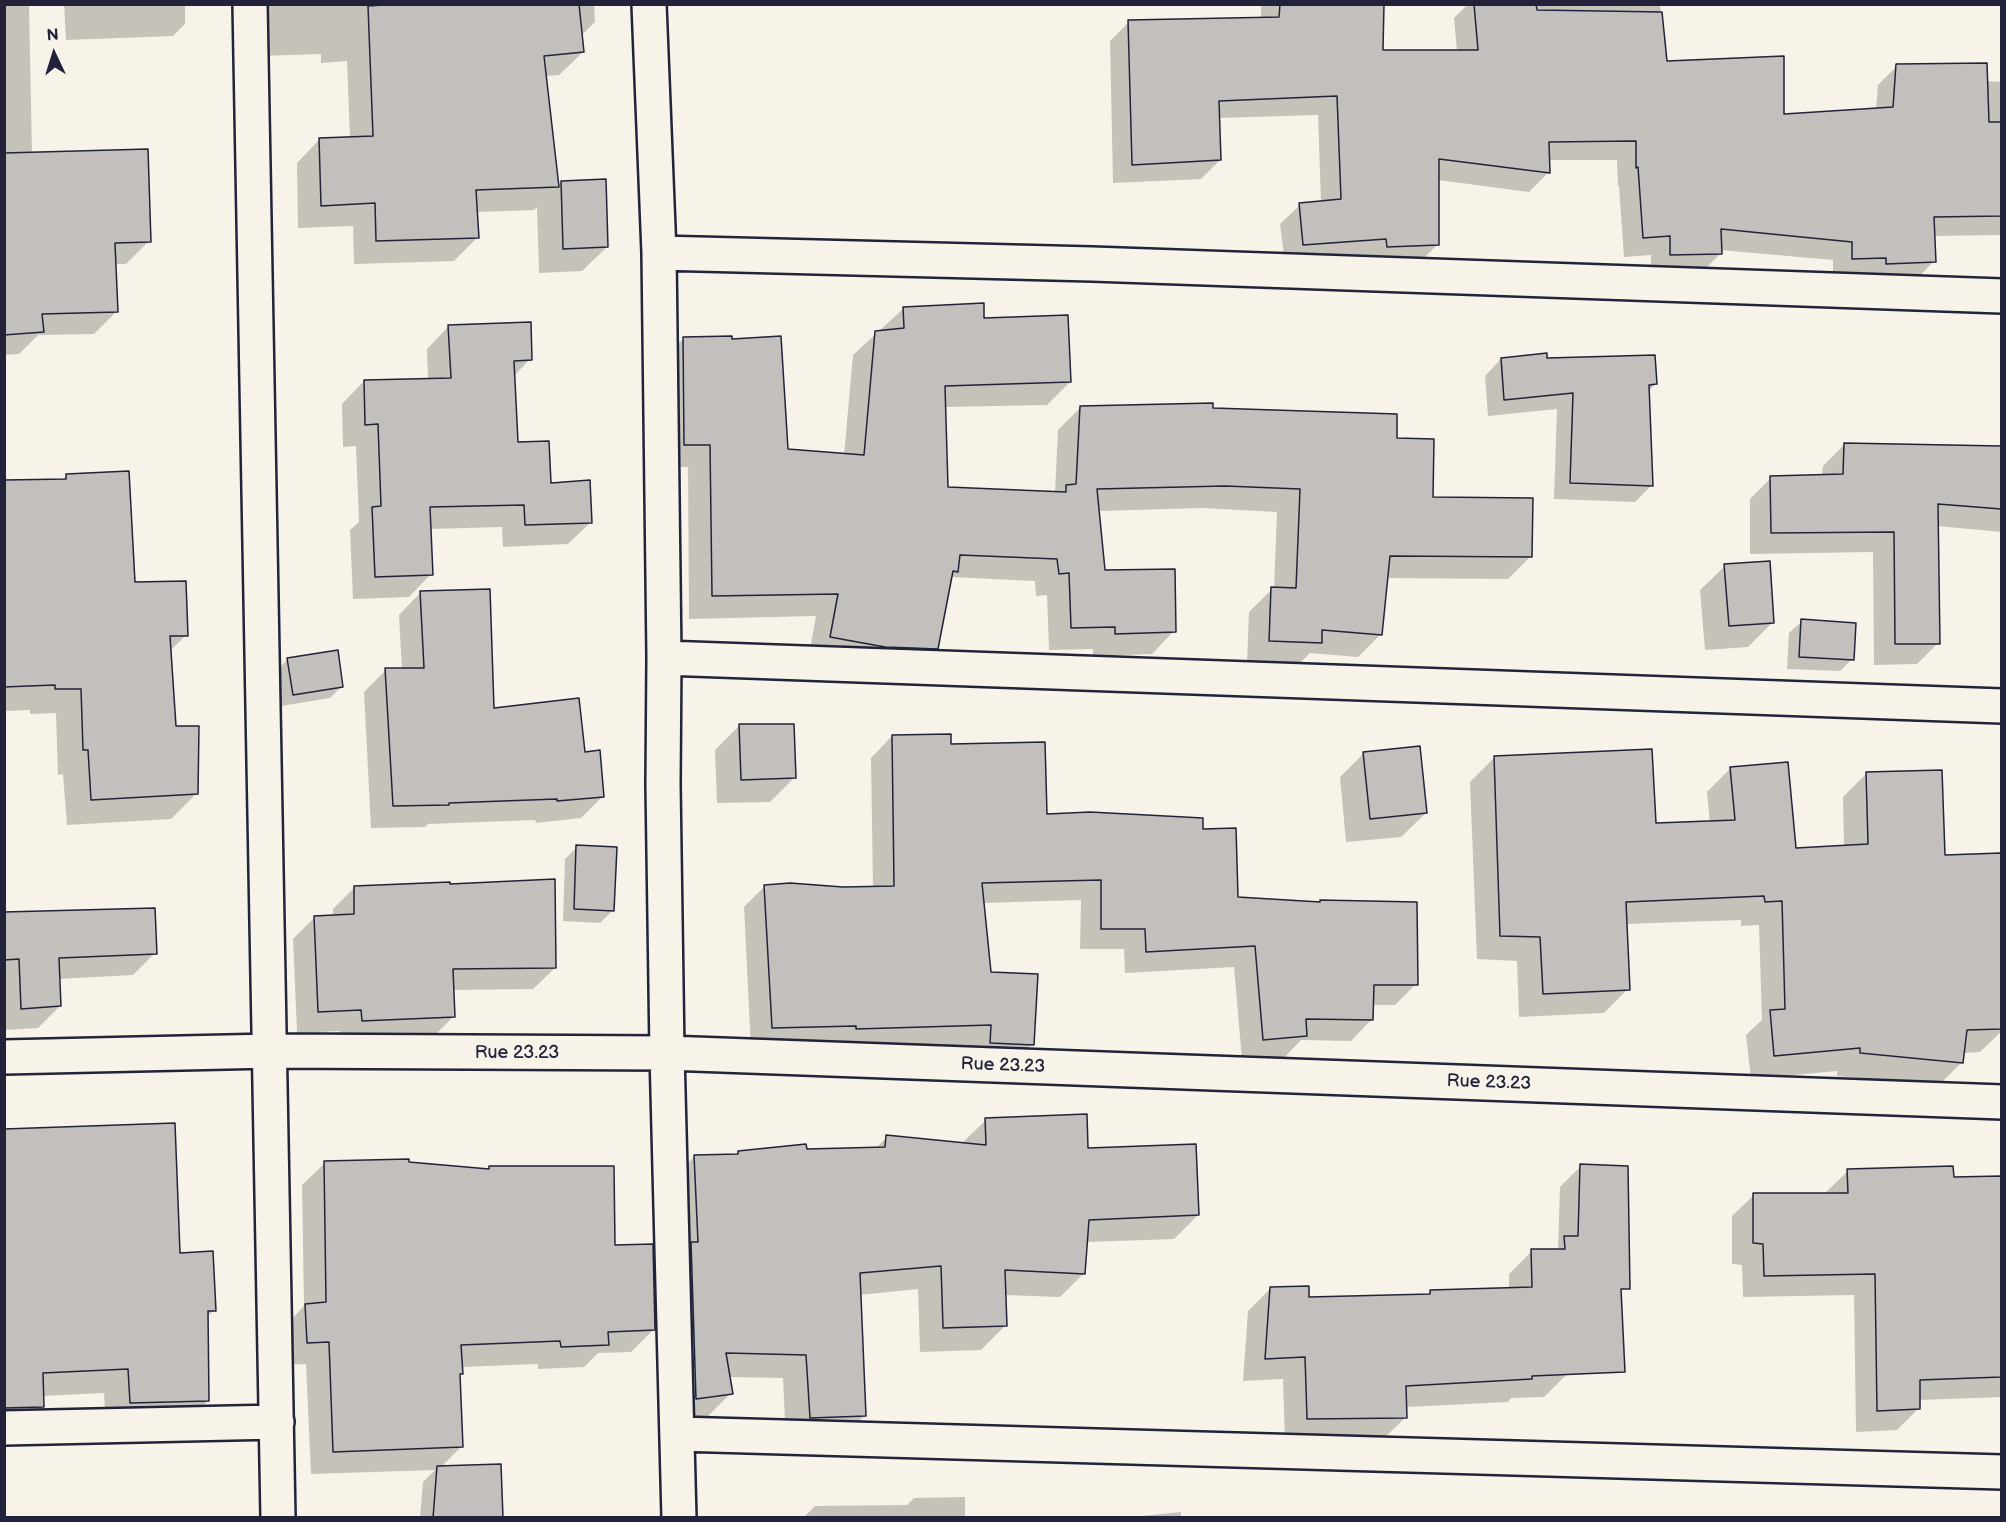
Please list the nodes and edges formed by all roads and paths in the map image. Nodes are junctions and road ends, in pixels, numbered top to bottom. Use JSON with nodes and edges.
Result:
{"nodes":[{"id":1,"x":250,"y":4,"type":"edge"},
{"id":2,"x":649,"y":4,"type":"edge"},
{"id":3,"x":659,"y":253,"type":"junction"},
{"id":4,"x":2001,"y":296,"type":"edge"},
{"id":5,"x":664,"y":658,"type":"junction"},
{"id":6,"x":2001,"y":706,"type":"edge"},
{"id":7,"x":270,"y":1051,"type":"junction"},
{"id":8,"x":667,"y":1053,"type":"junction"},
{"id":9,"x":4,"y":1057,"type":"edge"},
{"id":10,"x":2001,"y":1102,"type":"edge"},
{"id":11,"x":277,"y":1422,"type":"junction"},
{"id":12,"x":4,"y":1428,"type":"edge"},
{"id":13,"x":678,"y":1434,"type":"junction"},
{"id":14,"x":2001,"y":1472,"type":"edge"},
{"id":15,"x":278,"y":1518,"type":"edge"},
{"id":16,"x":680,"y":1518,"type":"edge"}],
"edges":[{"from":1,"to":7,"type":"street"},
{"from":2,"to":3,"type":"street"},
{"from":3,"to":4,"type":"street"},
{"from":3,"to":5,"type":"street"},
{"from":5,"to":6,"type":"street"},
{"from":5,"to":8,"type":"street"},
{"from":7,"to":8,"type":"street","name":"Rue 23.23"},
{"from":7,"to":9,"type":"street","name":"Rue 23.23"},
{"from":7,"to":11,"type":"street"},
{"from":8,"to":10,"type":"street","name":"Rue 23.23"},
{"from":8,"to":13,"type":"street"},
{"from":11,"to":12,"type":"street"},
{"from":11,"to":15,"type":"street"},
{"from":13,"to":14,"type":"street"},
{"from":13,"to":16,"type":"street"}]}
